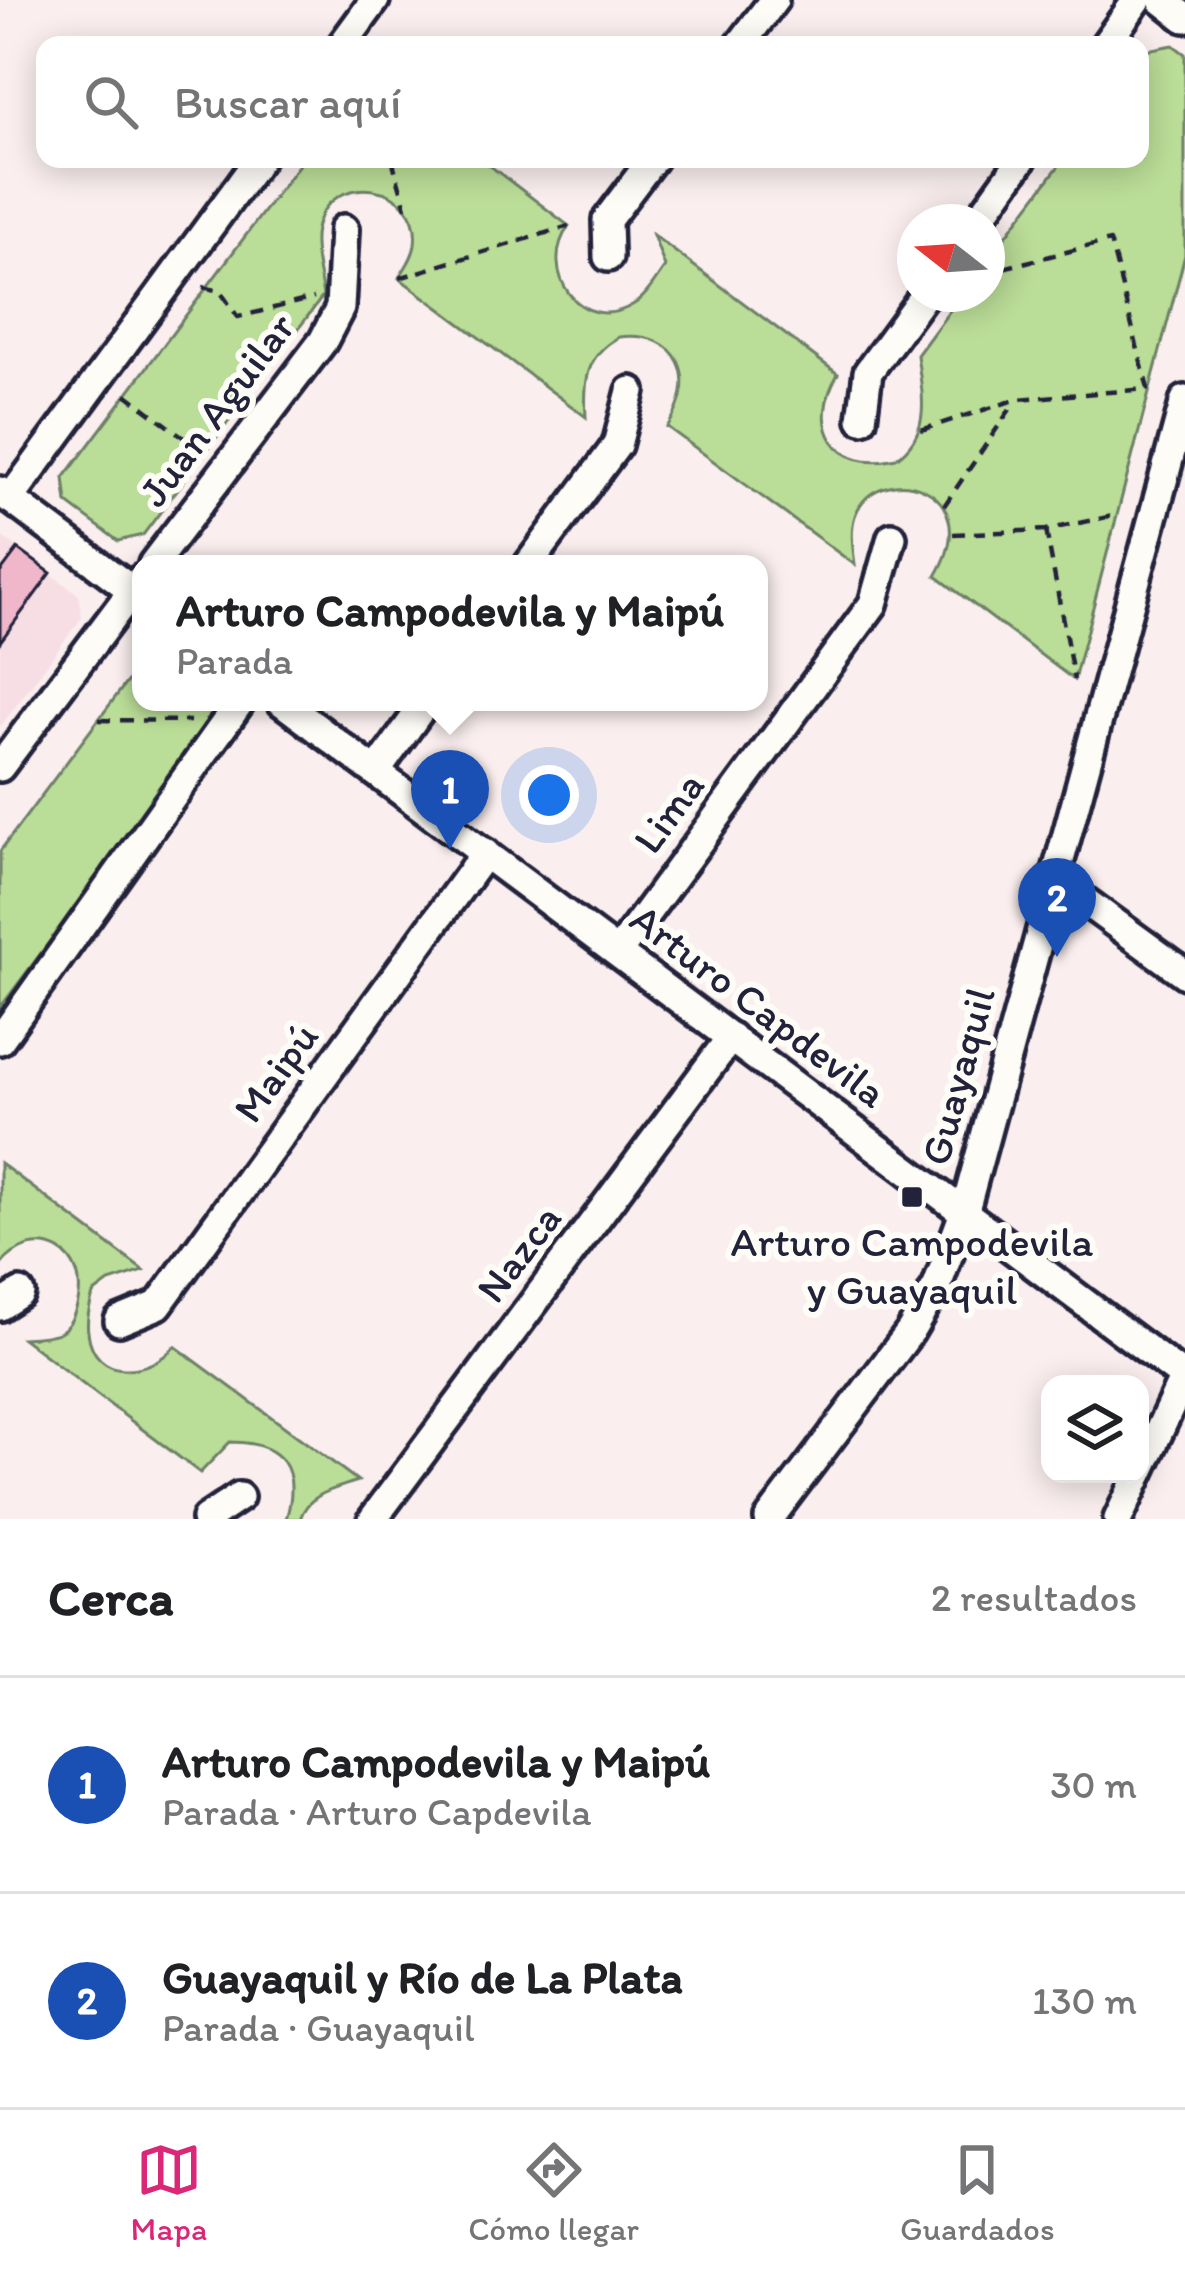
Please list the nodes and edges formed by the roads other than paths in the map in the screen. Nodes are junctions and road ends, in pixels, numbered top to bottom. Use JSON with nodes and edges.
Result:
{"nodes":[{"id":1,"x":375,"y":0,"type":"edge"},
{"id":2,"x":774,"y":0,"type":"edge"},
{"id":3,"x":1137,"y":0,"type":"edge"},
{"id":4,"x":1162,"y":0,"type":"edge"},
{"id":5,"x":1185,"y":18,"type":"edge"},
{"id":6,"x":349,"y":36,"type":"edge"},
{"id":7,"x":747,"y":36,"type":"edge"},
{"id":8,"x":1111,"y":36,"type":"edge"},
{"id":9,"x":252,"y":168,"type":"edge"},
{"id":10,"x":646,"y":168,"type":"edge"},
{"id":11,"x":1016,"y":168,"type":"edge"},
{"id":12,"x":990,"y":204,"type":"edge"},
{"id":13,"x":344,"y":229,"type":"dead end"},
{"id":14,"x":608,"y":257,"type":"dead end"},
{"id":15,"x":912,"y":312,"type":"edge"},
{"id":16,"x":632,"y":391,"type":"dead end"},
{"id":17,"x":1185,"y":400,"type":"edge"},
{"id":18,"x":862,"y":419,"type":"dead end"},
{"id":19,"x":5,"y":495,"type":"edge"},
{"id":20,"x":892,"y":537,"type":"dead end"},
{"id":21,"x":160,"y":555,"type":"edge"},
{"id":22,"x":536,"y":555,"type":"edge"},
{"id":23,"x":132,"y":585,"type":"edge"},
{"id":24,"x":132,"y":597,"type":"edge"},
{"id":25,"x":234,"y":711,"type":"edge"},
{"id":26,"x":294,"y":711,"type":"edge"},
{"id":27,"x":420,"y":711,"type":"edge"},
{"id":28,"x":0,"y":767,"type":"edge"},
{"id":29,"x":376,"y":772,"type":"junction"},
{"id":30,"x":485,"y":853,"type":"junction"},
{"id":31,"x":1053,"y":878,"type":"junction"},
{"id":32,"x":618,"y":952,"type":"junction"},
{"id":33,"x":1185,"y":974,"type":"edge"},
{"id":34,"x":731,"y":1037,"type":"junction"},
{"id":35,"x":0,"y":1040,"type":"edge"},
{"id":36,"x":964,"y":1210,"type":"junction"},
{"id":37,"x":119,"y":1321,"type":"dead end"},
{"id":38,"x":1185,"y":1376,"type":"edge"},
{"id":39,"x":1149,"y":1452,"type":"edge"},
{"id":40,"x":1134,"y":1483,"type":"edge"},
{"id":41,"x":239,"y":1497,"type":"dead end"},
{"id":42,"x":206,"y":1519,"type":"edge"},
{"id":43,"x":374,"y":1519,"type":"edge"},
{"id":44,"x":769,"y":1519,"type":"edge"},
{"id":45,"x":1118,"y":1519,"type":"edge"}],
"edges":[{"from":1,"to":6,"type":"street"},
{"from":2,"to":7,"type":"street"},
{"from":3,"to":8,"type":"street"},
{"from":4,"to":5,"type":"street"},
{"from":9,"to":19,"type":"street"},
{"from":10,"to":14,"type":"street"},
{"from":11,"to":12,"type":"street"},
{"from":13,"to":21,"type":"street","name":"Juan Aguilar"},
{"from":15,"to":18,"type":"street"},
{"from":16,"to":22,"type":"street"},
{"from":17,"to":31,"type":"street","name":"Guayaquil"},
{"from":19,"to":23,"type":"street"},
{"from":20,"to":32,"type":"street","name":"Lima"},
{"from":24,"to":28,"type":"street"},
{"from":25,"to":35,"type":"street"},
{"from":26,"to":29,"type":"street","name":"Arturo Capdevila"},
{"from":27,"to":29,"type":"street"},
{"from":29,"to":30,"type":"street","name":"Arturo Capdevila"},
{"from":30,"to":32,"type":"street","name":"Arturo Capdevila"},
{"from":30,"to":37,"type":"street","name":"Maipú"},
{"from":31,"to":33,"type":"street"},
{"from":31,"to":36,"type":"street","name":"Guayaquil"},
{"from":32,"to":34,"type":"street","name":"Arturo Capdevila"},
{"from":34,"to":36,"type":"street","name":"Arturo Capdevila"},
{"from":34,"to":43,"type":"street","name":"Nazca"},
{"from":36,"to":38,"type":"street","name":"Arturo Capdevila"},
{"from":36,"to":44,"type":"street","name":"Guayaquil"},
{"from":38,"to":39,"type":"street"},
{"from":40,"to":45,"type":"street"},
{"from":41,"to":42,"type":"street"}]}
